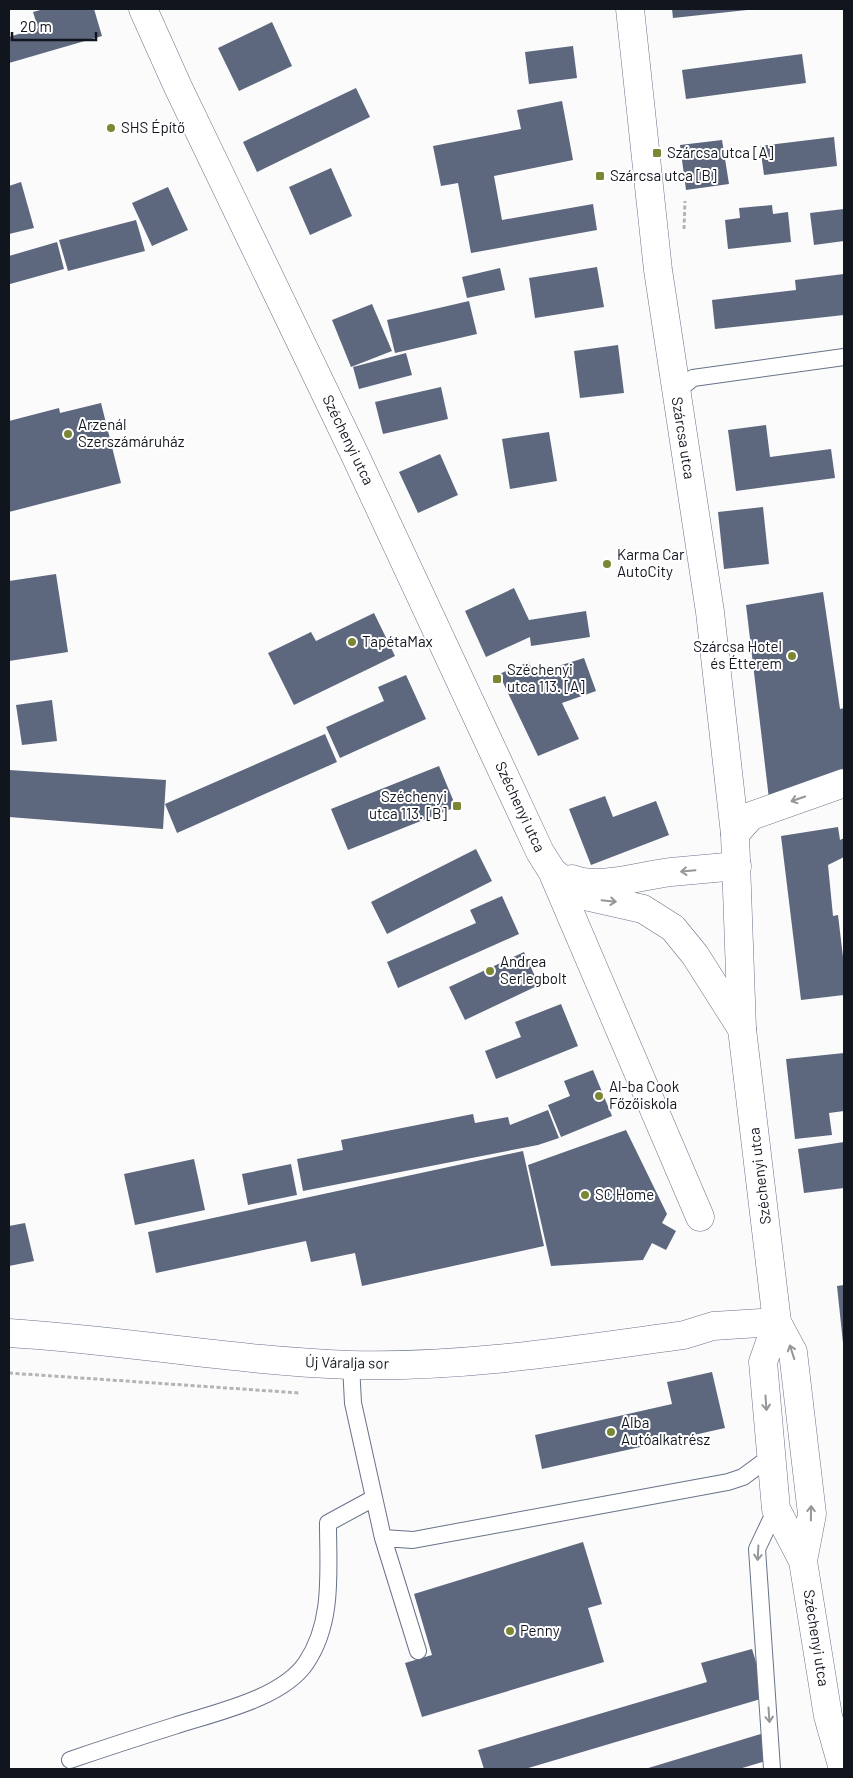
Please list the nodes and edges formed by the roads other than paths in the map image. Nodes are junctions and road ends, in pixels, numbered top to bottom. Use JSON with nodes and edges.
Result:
{"nodes":[{"id":1,"x":143,"y":9,"type":"edge"},
{"id":2,"x":630,"y":9,"type":"edge"},
{"id":3,"x":844,"y":357,"type":"edge"},
{"id":4,"x":676,"y":392,"type":"junction"},
{"id":5,"x":844,"y":784,"type":"edge"},
{"id":6,"x":735,"y":834,"type":"junction"},
{"id":7,"x":737,"y":866,"type":"junction"},
{"id":8,"x":552,"y":872,"type":"junction"},
{"id":9,"x":742,"y":1030,"type":"junction"},
{"id":10,"x":700,"y":1217,"type":"dead end"},
{"id":11,"x":777,"y":1322,"type":"junction"},
{"id":12,"x":9,"y":1333,"type":"edge"},
{"id":13,"x":352,"y":1365,"type":"junction"},
{"id":14,"x":770,"y":1458,"type":"junction"},
{"id":15,"x":728,"y":1482,"type":"junction"},
{"id":16,"x":374,"y":1498,"type":"junction"},
{"id":17,"x":775,"y":1499,"type":"junction"},
{"id":18,"x":383,"y":1538,"type":"junction"},
{"id":19,"x":803,"y":1561,"type":"junction"},
{"id":20,"x":418,"y":1650,"type":"dead end"},
{"id":21,"x":828,"y":1716,"type":"junction"},
{"id":22,"x":70,"y":1760,"type":"dead end"},
{"id":23,"x":772,"y":1769,"type":"edge"},
{"id":24,"x":828,"y":1769,"type":"edge"},
{"id":25,"x":843,"y":1769,"type":"edge"}],
"edges":[{"from":1,"to":8,"type":"street","name":"Széchenyi utca"},
{"from":2,"to":4,"type":"street","name":"Szárcsa utca"},
{"from":3,"to":4,"type":"lane"},
{"from":4,"to":6,"type":"street","name":"Szárcsa utca"},
{"from":5,"to":6,"type":"street","one_way":true},
{"from":6,"to":7,"type":"street","name":"Szárcsa utca"},
{"from":7,"to":8,"type":"street","one_way":true},
{"from":7,"to":9,"type":"street","name":"Széchenyi utca"},
{"from":8,"to":9,"type":"street","name":"Széchenyi utca","one_way":true},
{"from":8,"to":10,"type":"street","name":"Széchenyi utca"},
{"from":9,"to":11,"type":"street","name":"Széchenyi utca"},
{"from":11,"to":13,"type":"street","name":"Új Váralja sor"},
{"from":11,"to":14,"type":"street","name":"Széchenyi utca","one_way":true},
{"from":19,"to":11,"type":"street","name":"Széchenyi utca","one_way":true},
{"from":12,"to":13,"type":"street","name":"Új Váralja sor"},
{"from":13,"to":16,"type":"lane"},
{"from":14,"to":15,"type":"lane"},
{"from":14,"to":17,"type":"street","name":"Széchenyi utca"},
{"from":15,"to":17,"type":"lane"},
{"from":15,"to":18,"type":"lane"},
{"from":16,"to":18,"type":"lane"},
{"from":16,"to":22,"type":"lane"},
{"from":17,"to":19,"type":"street","name":"Széchenyi utca"},
{"from":17,"to":23,"type":"lane","one_way":true},
{"from":18,"to":20,"type":"lane"},
{"from":19,"to":21,"type":"street","name":"Széchenyi utca"},
{"from":21,"to":24,"type":"street"},
{"from":21,"to":25,"type":"street"}]}
